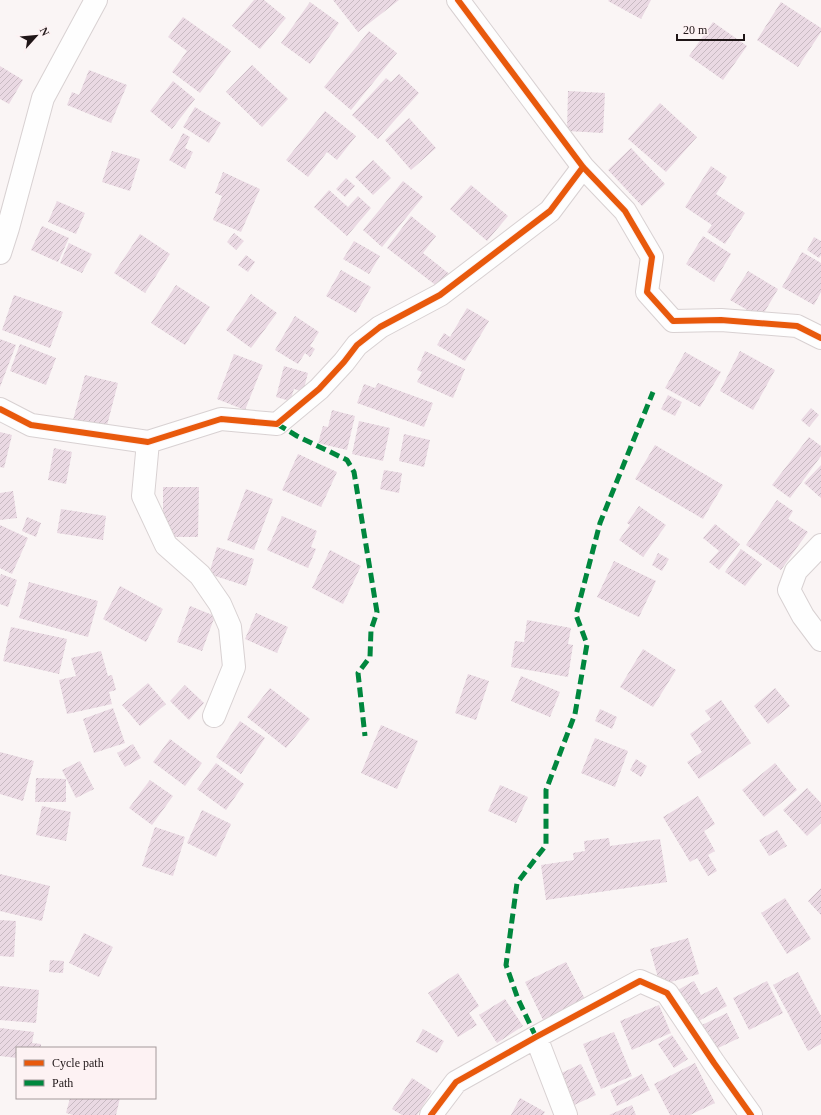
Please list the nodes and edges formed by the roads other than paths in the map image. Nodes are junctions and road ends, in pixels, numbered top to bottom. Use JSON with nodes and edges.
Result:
{"nodes":[{"id":1,"x":96,"y":0,"type":"edge"},
{"id":2,"x":458,"y":0,"type":"edge"},
{"id":3,"x":583,"y":167,"type":"junction"},
{"id":4,"x":0,"y":253,"type":"edge"},
{"id":5,"x":821,"y":338,"type":"edge"},
{"id":6,"x":0,"y":409,"type":"edge"},
{"id":7,"x":148,"y":442,"type":"junction"},
{"id":8,"x":821,"y":545,"type":"edge"},
{"id":9,"x":821,"y":640,"type":"edge"},
{"id":10,"x":214,"y":716,"type":"dead end"},
{"id":11,"x":536,"y":1037,"type":"junction"},
{"id":12,"x":431,"y":1115,"type":"edge"},
{"id":13,"x":566,"y":1115,"type":"edge"},
{"id":14,"x":751,"y":1115,"type":"edge"}],
"edges":[{"from":1,"to":4,"type":"street"},
{"from":2,"to":3,"type":"street"},
{"from":3,"to":5,"type":"street"},
{"from":3,"to":7,"type":"street"},
{"from":6,"to":7,"type":"street"},
{"from":7,"to":10,"type":"street"},
{"from":8,"to":9,"type":"street"},
{"from":11,"to":12,"type":"street"},
{"from":11,"to":13,"type":"street"},
{"from":11,"to":14,"type":"street"}]}
